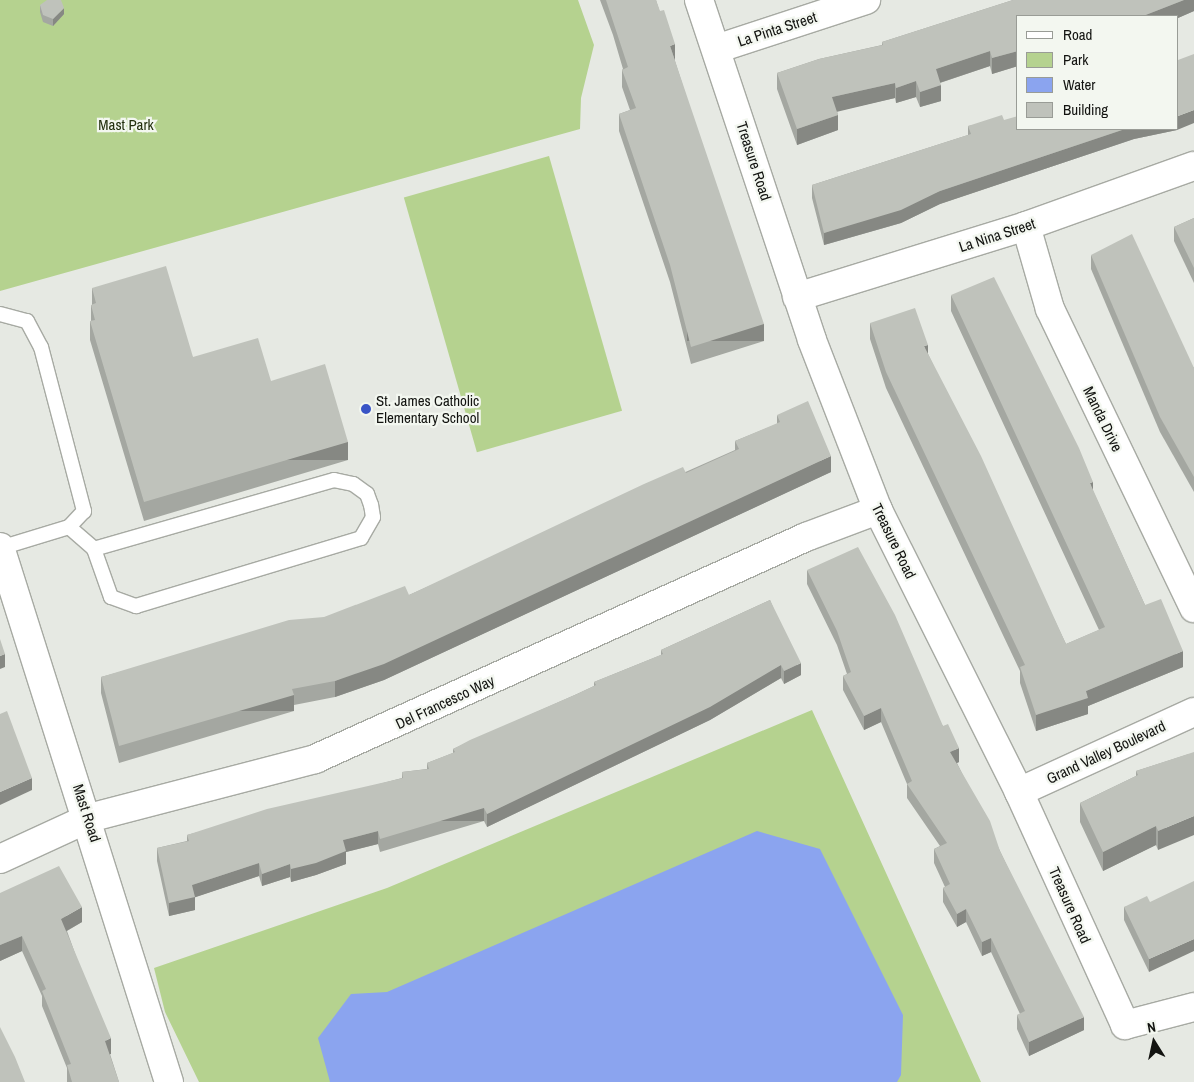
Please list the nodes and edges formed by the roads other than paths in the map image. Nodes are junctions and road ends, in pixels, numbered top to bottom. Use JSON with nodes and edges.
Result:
{"nodes":[{"id":1,"x":699,"y":0,"type":"edge"},
{"id":2,"x":866,"y":0,"type":"edge"},
{"id":3,"x":716,"y":48,"type":"junction"},
{"id":4,"x":1194,"y":166,"type":"edge"},
{"id":5,"x":1026,"y":226,"type":"junction"},
{"id":6,"x":797,"y":298,"type":"junction"},
{"id":7,"x":0,"y":314,"type":"edge"},
{"id":8,"x":878,"y":510,"type":"junction"},
{"id":9,"x":69,"y":526,"type":"junction"},
{"id":10,"x":0,"y":548,"type":"edge"},
{"id":11,"x":94,"y":549,"type":"junction"},
{"id":12,"x":1194,"y":608,"type":"edge"},
{"id":13,"x":1194,"y":712,"type":"edge"},
{"id":14,"x":1018,"y":792,"type":"junction"},
{"id":15,"x":89,"y":818,"type":"junction"},
{"id":16,"x":0,"y":859,"type":"edge"},
{"id":17,"x":1194,"y":1007,"type":"edge"},
{"id":18,"x":169,"y":1082,"type":"edge"}],
"edges":[{"from":1,"to":3,"type":"street","name":"Treasure Road"},
{"from":2,"to":3,"type":"street","name":"La Pinta Street"},
{"from":3,"to":6,"type":"street","name":"Treasure Road"},
{"from":4,"to":5,"type":"street","name":"La Nina Street"},
{"from":5,"to":6,"type":"street","name":"La Nina Street"},
{"from":5,"to":12,"type":"street","name":"Manda Drive"},
{"from":6,"to":8,"type":"street","name":"Treasure Road"},
{"from":7,"to":9,"type":"lane"},
{"from":8,"to":14,"type":"street","name":"Treasure Road"},
{"from":8,"to":15,"type":"street","name":"Del Francesco Way"},
{"from":9,"to":10,"type":"lane"},
{"from":9,"to":11,"type":"lane"},
{"from":10,"to":15,"type":"street","name":"Mast Road"},
{"from":11,"to":11,"type":"lane"},
{"from":13,"to":14,"type":"street","name":"Grand Valley Boulevard"},
{"from":14,"to":17,"type":"street","name":"Treasure Road"},
{"from":15,"to":16,"type":"street","name":"Del Francesco Way"},
{"from":15,"to":18,"type":"street","name":"Mast Road"}]}
